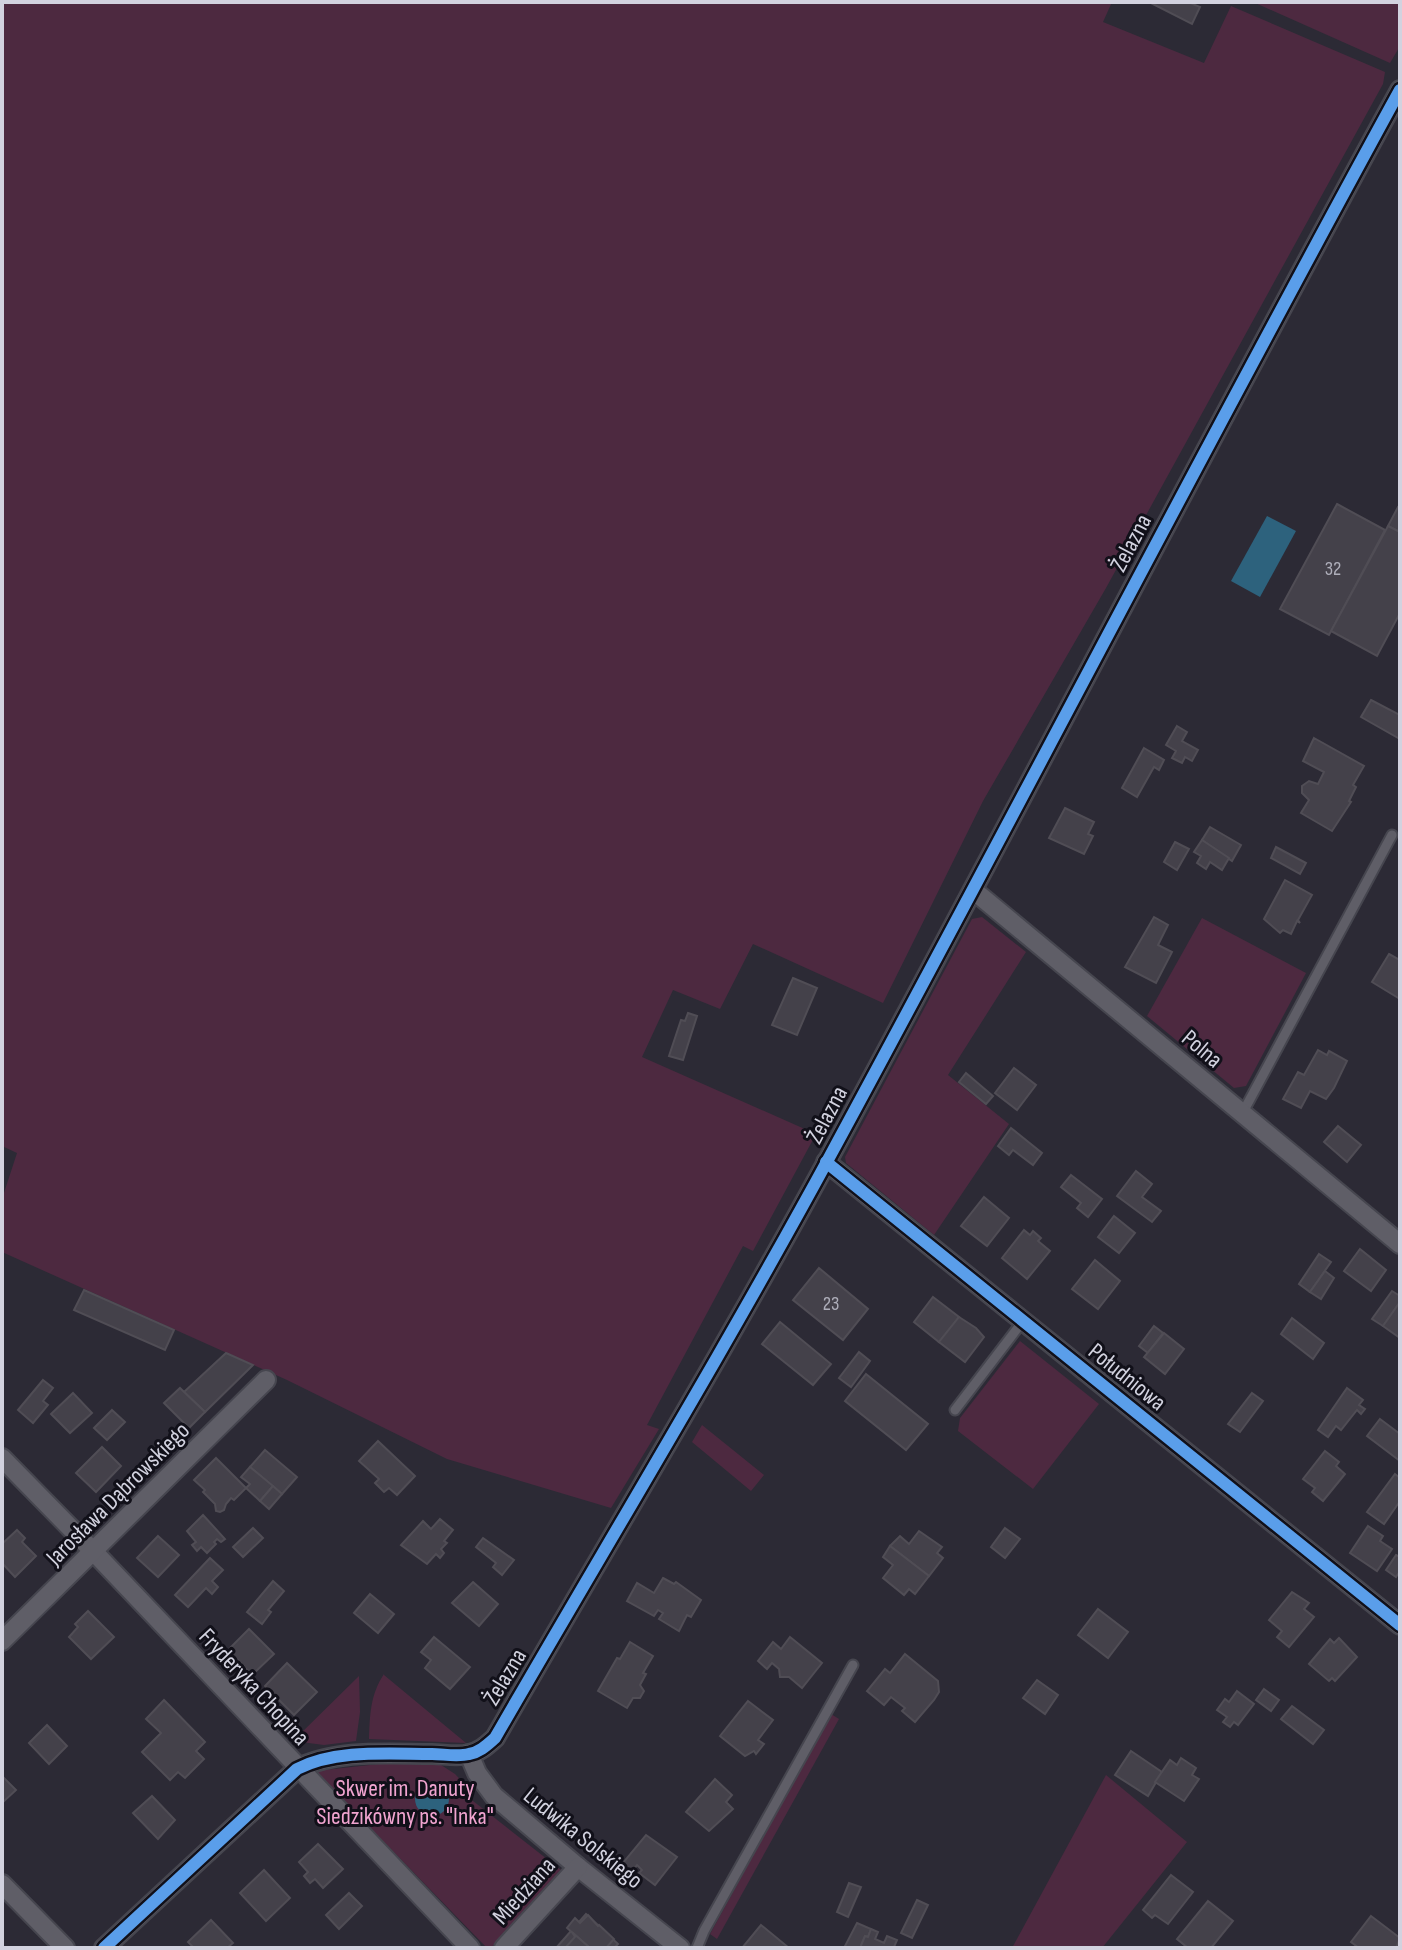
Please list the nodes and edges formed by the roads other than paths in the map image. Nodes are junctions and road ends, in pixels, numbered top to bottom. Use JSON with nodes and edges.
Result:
{"nodes":[{"id":1,"x":1400,"y":90,"type":"edge"},
{"id":2,"x":1392,"y":835,"type":"dead end"},
{"id":3,"x":973,"y":890,"type":"junction"},
{"id":4,"x":1242,"y":1114,"type":"junction"},
{"id":5,"x":826,"y":1162,"type":"junction"},
{"id":6,"x":1400,"y":1244,"type":"edge"},
{"id":7,"x":1023,"y":1321,"type":"junction"},
{"id":8,"x":266,"y":1380,"type":"dead end"},
{"id":9,"x":955,"y":1410,"type":"dead end"},
{"id":10,"x":2,"y":1458,"type":"edge"},
{"id":11,"x":94,"y":1552,"type":"junction"},
{"id":12,"x":1400,"y":1625,"type":"edge"},
{"id":13,"x":2,"y":1641,"type":"edge"},
{"id":14,"x":853,"y":1665,"type":"dead end"},
{"id":15,"x":469,"y":1754,"type":"junction"},
{"id":16,"x":297,"y":1769,"type":"junction"},
{"id":17,"x":578,"y":1867,"type":"junction"},
{"id":18,"x":2,"y":1884,"type":"edge"},
{"id":19,"x":65,"y":1948,"type":"edge"},
{"id":20,"x":104,"y":1948,"type":"edge"},
{"id":21,"x":470,"y":1948,"type":"edge"},
{"id":22,"x":504,"y":1948,"type":"edge"},
{"id":23,"x":680,"y":1948,"type":"edge"},
{"id":24,"x":697,"y":1948,"type":"edge"}],
"edges":[{"from":1,"to":3,"type":"street","name":"Żelazna"},
{"from":2,"to":4,"type":"lane"},
{"from":3,"to":4,"type":"street","name":"Polna"},
{"from":3,"to":5,"type":"street","name":"Żelazna"},
{"from":4,"to":6,"type":"street","name":"Polna"},
{"from":5,"to":7,"type":"street","name":"Południowa"},
{"from":5,"to":15,"type":"street","name":"Żelazna"},
{"from":7,"to":9,"type":"lane"},
{"from":7,"to":12,"type":"street","name":"Południowa"},
{"from":8,"to":11,"type":"street","name":"Jarosława Dąbrowskiego"},
{"from":10,"to":11,"type":"street","name":"Fryderyka Chopina"},
{"from":11,"to":13,"type":"street","name":"Jarosława Dąbrowskiego"},
{"from":11,"to":16,"type":"street","name":"Fryderyka Chopina"},
{"from":14,"to":24,"type":"lane"},
{"from":15,"to":16,"type":"street"},
{"from":15,"to":17,"type":"street","name":"Ludwika Solskiego"},
{"from":16,"to":20,"type":"street"},
{"from":16,"to":21,"type":"street","name":"Fryderyka Chopina"},
{"from":17,"to":22,"type":"street","name":"Miedziana"},
{"from":17,"to":23,"type":"street","name":"Ludwika Solskiego"},
{"from":18,"to":19,"type":"street"}]}
